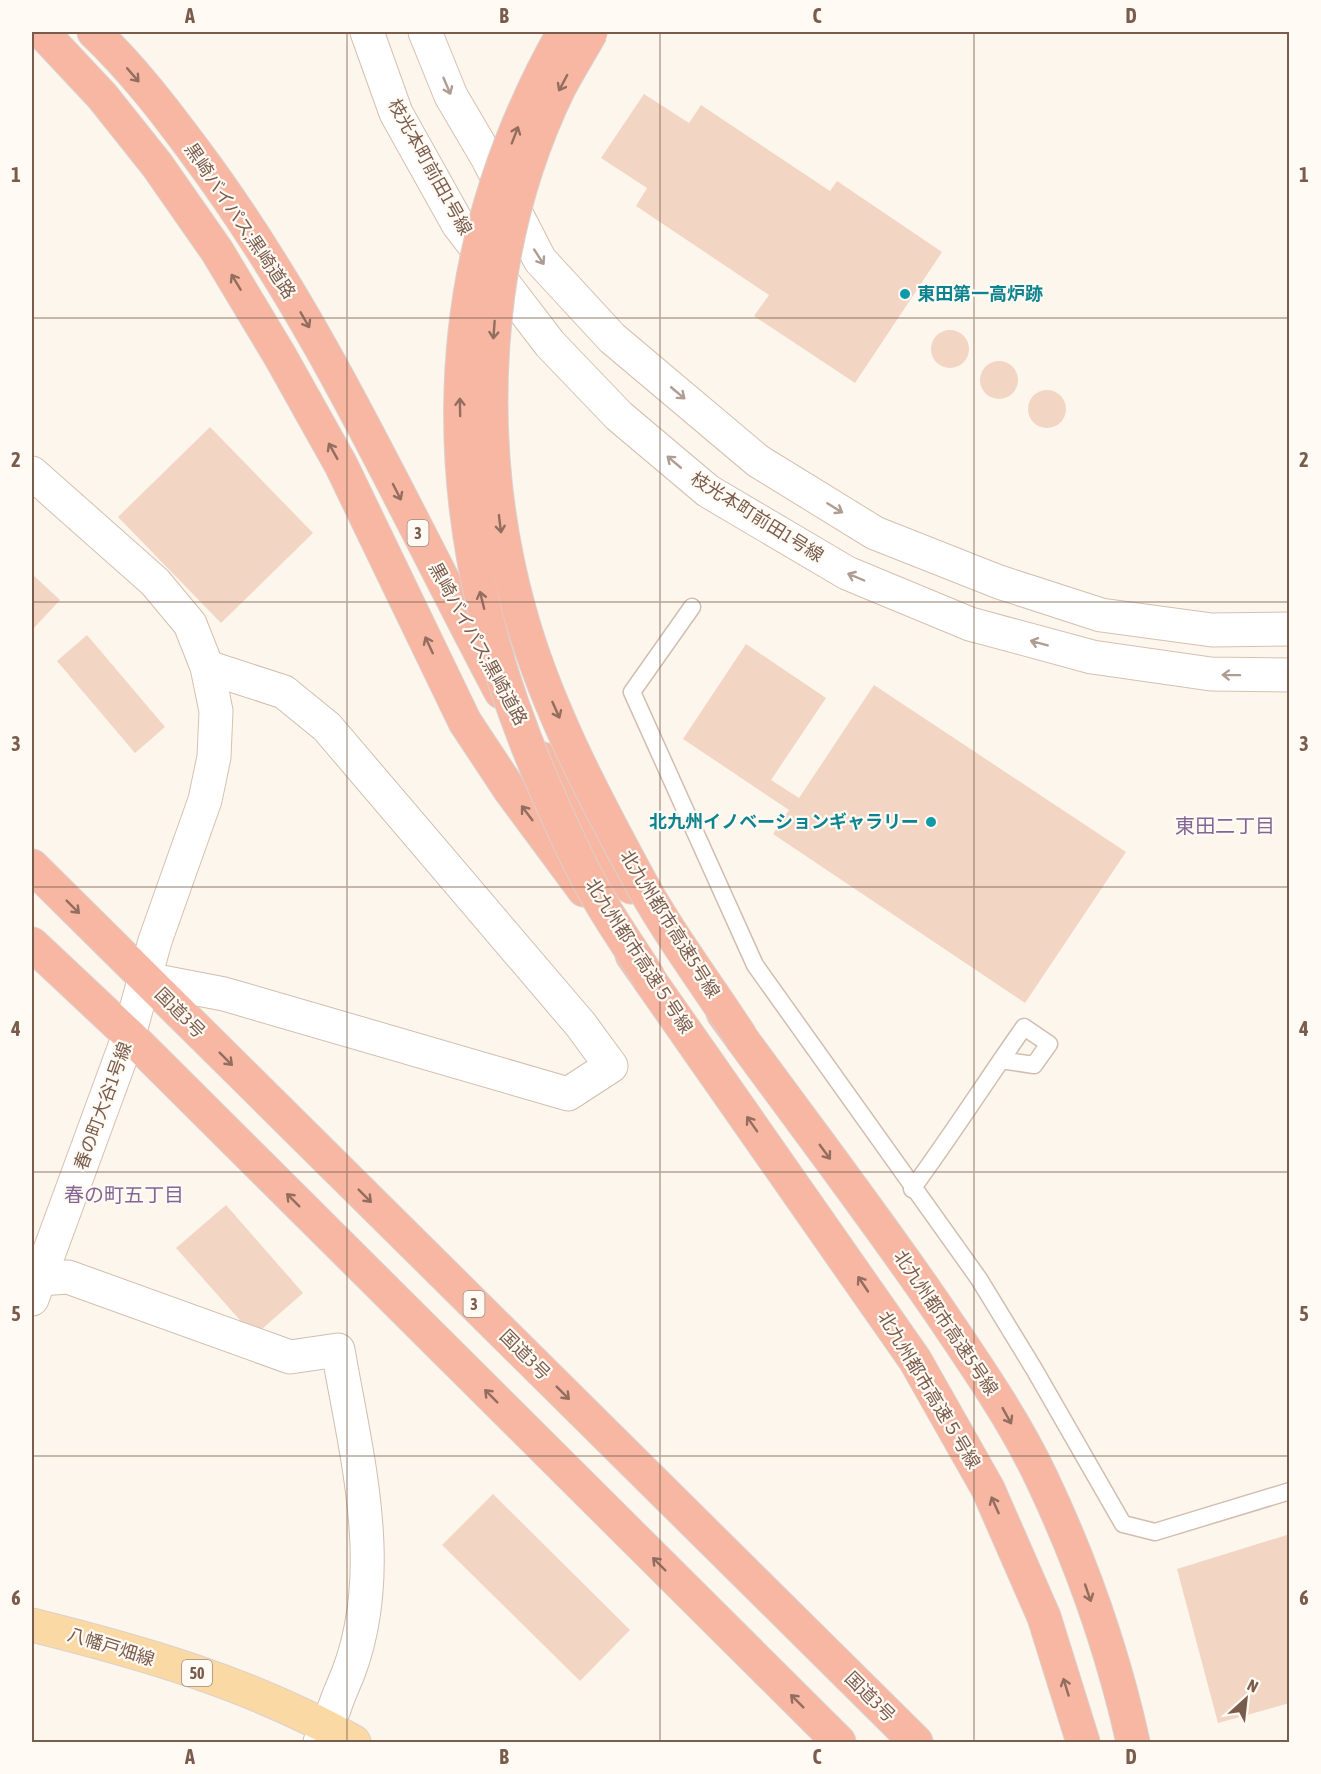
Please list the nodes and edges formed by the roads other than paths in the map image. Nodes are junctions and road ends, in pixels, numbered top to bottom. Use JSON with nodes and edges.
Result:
{"nodes":[{"id":1,"x":42,"y":32,"type":"edge"},
{"id":2,"x":94,"y":32,"type":"edge"},
{"id":3,"x":367,"y":32,"type":"edge"},
{"id":4,"x":424,"y":32,"type":"edge"},
{"id":5,"x":564,"y":32,"type":"edge"},
{"id":6,"x":591,"y":32,"type":"edge"},
{"id":7,"x":32,"y":473,"type":"edge"},
{"id":8,"x":692,"y":607,"type":"dead end"},
{"id":9,"x":1290,"y":629,"type":"edge"},
{"id":10,"x":207,"y":667,"type":"junction"},
{"id":11,"x":1290,"y":675,"type":"edge"},
{"id":12,"x":32,"y":866,"type":"edge"},
{"id":13,"x":32,"y":944,"type":"edge"},
{"id":14,"x":649,"y":978,"type":"junction"},
{"id":15,"x":146,"y":979,"type":"junction"},
{"id":16,"x":129,"y":1035,"type":"junction"},
{"id":17,"x":741,"y":1037,"type":"junction"},
{"id":18,"x":1001,"y":1060,"type":"dead end"},
{"id":19,"x":912,"y":1189,"type":"junction"},
{"id":20,"x":34,"y":1285,"type":"edge"},
{"id":21,"x":1290,"y":1491,"type":"edge"},
{"id":22,"x":32,"y":1625,"type":"edge"},
{"id":23,"x":334,"y":1738,"type":"edge"},
{"id":24,"x":839,"y":1743,"type":"edge"},
{"id":25,"x":916,"y":1743,"type":"edge"},
{"id":26,"x":1083,"y":1743,"type":"edge"},
{"id":27,"x":1133,"y":1743,"type":"edge"}],
"edges":[{"from":14,"to":1,"type":"highway","name":"黒崎バイパス;黒崎道路","number":"3","one_way":true,"bridge":true},
{"from":2,"to":17,"type":"highway","name":"黒崎バイパス;黒崎道路","number":"3","one_way":true,"bridge":true},
{"from":11,"to":3,"type":"street","name":"枝光本町前田1号線","one_way":true},
{"from":4,"to":9,"type":"street","one_way":true},
{"from":14,"to":5,"type":"highway","name":"北九州都市高速５号線","one_way":true,"bridge":true},
{"from":6,"to":17,"type":"highway","name":"北九州都市高速5号線","one_way":true,"bridge":true},
{"from":7,"to":10,"type":"street","name":"春の町大谷1号線"},
{"from":8,"to":19,"type":"lane"},
{"from":10,"to":15,"type":"street","name":"春の町大谷1号線"},
{"from":10,"to":15,"type":"street"},
{"from":12,"to":15,"type":"highway","name":"国道3号","number":"3","one_way":true},
{"from":13,"to":16,"type":"highway"},
{"from":26,"to":14,"type":"highway","name":"北九州都市高速５号線","one_way":true},
{"from":15,"to":16,"type":"street","name":"春の町大谷1号線"},
{"from":15,"to":25,"type":"highway","name":"国道3号","number":"3","one_way":true},
{"from":16,"to":20,"type":"street","name":"春の町大谷1号線"},
{"from":24,"to":16,"type":"highway","one_way":true},
{"from":17,"to":27,"type":"highway","name":"北九州都市高速5号線","one_way":true},
{"from":18,"to":19,"type":"lane"},
{"from":19,"to":21,"type":"lane"},
{"from":20,"to":23,"type":"street"},
{"from":22,"to":23,"type":"main road","name":"八幡戸畑線","number":"50"}]}
